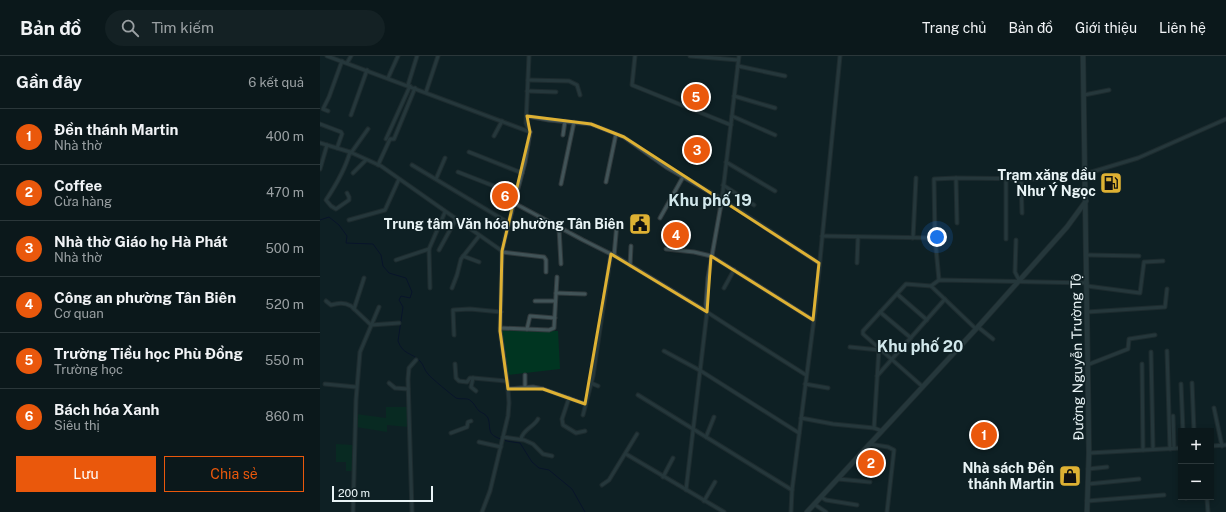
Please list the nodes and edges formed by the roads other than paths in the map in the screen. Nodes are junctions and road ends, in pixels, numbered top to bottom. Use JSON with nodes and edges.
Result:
{"nodes":[{"id":1,"x":327,"y":56,"type":"edge"},
{"id":2,"x":351,"y":56,"type":"edge"},
{"id":3,"x":398,"y":56,"type":"edge"},
{"id":4,"x":417,"y":56,"type":"edge"},
{"id":5,"x":438,"y":56,"type":"edge"},
{"id":6,"x":528,"y":56,"type":"edge"},
{"id":7,"x":635,"y":56,"type":"edge"},
{"id":8,"x":690,"y":56,"type":"edge"},
{"id":9,"x":840,"y":56,"type":"edge"},
{"id":10,"x":1083,"y":56,"type":"edge"},
{"id":11,"x":739,"y":58,"type":"edge"},
{"id":12,"x":342,"y":61,"type":"junction"},
{"id":13,"x":347,"y":63,"type":"junction"},
{"id":14,"x":738,"y":66,"type":"junction"},
{"id":15,"x":367,"y":70,"type":"junction"},
{"id":16,"x":785,"y":76,"type":"dead end"},
{"id":17,"x":388,"y":78,"type":"junction"},
{"id":18,"x":528,"y":80,"type":"junction"},
{"id":19,"x":409,"y":86,"type":"junction"},
{"id":20,"x":415,"y":88,"type":"junction"},
{"id":21,"x":1109,"y":90,"type":"dead end"},
{"id":22,"x":527,"y":91,"type":"junction"},
{"id":23,"x":426,"y":92,"type":"junction"},
{"id":24,"x":556,"y":92,"type":"dead end"},
{"id":25,"x":580,"y":95,"type":"dead end"},
{"id":26,"x":1084,"y":95,"type":"junction"},
{"id":27,"x":734,"y":96,"type":"junction"},
{"id":28,"x":775,"y":108,"type":"dead end"},
{"id":29,"x":328,"y":111,"type":"dead end"},
{"id":30,"x":351,"y":115,"type":"dead end"},
{"id":31,"x":527,"y":116,"type":"junction"},
{"id":32,"x":732,"y":116,"type":"junction"},
{"id":33,"x":1226,"y":119,"type":"edge"},
{"id":34,"x":502,"y":122,"type":"junction"},
{"id":35,"x":565,"y":122,"type":"junction"},
{"id":36,"x":574,"y":122,"type":"junction"},
{"id":37,"x":320,"y":124,"type":"edge"},
{"id":38,"x":731,"y":125,"type":"junction"},
{"id":39,"x":368,"y":129,"type":"dead end"},
{"id":40,"x":530,"y":132,"type":"junction"},
{"id":41,"x":616,"y":134,"type":"junction"},
{"id":42,"x":563,"y":135,"type":"dead end"},
{"id":43,"x":775,"y":135,"type":"dead end"},
{"id":44,"x":494,"y":136,"type":"dead end"},
{"id":45,"x":386,"y":139,"type":"dead end"},
{"id":46,"x":320,"y":144,"type":"edge"},
{"id":47,"x":327,"y":145,"type":"junction"},
{"id":48,"x":336,"y":148,"type":"junction"},
{"id":49,"x":350,"y":152,"type":"junction"},
{"id":50,"x":469,"y":152,"type":"dead end"},
{"id":51,"x":445,"y":158,"type":"dead end"},
{"id":52,"x":366,"y":160,"type":"junction"},
{"id":53,"x":726,"y":162,"type":"junction"},
{"id":54,"x":378,"y":165,"type":"junction"},
{"id":55,"x":412,"y":165,"type":"dead end"},
{"id":56,"x":320,"y":169,"type":"edge"},
{"id":57,"x":458,"y":172,"type":"dead end"},
{"id":58,"x":353,"y":173,"type":"dead end"},
{"id":59,"x":522,"y":173,"type":"junction"},
{"id":60,"x":1085,"y":174,"type":"junction"},
{"id":61,"x":683,"y":177,"type":"junction"},
{"id":62,"x":916,"y":178,"type":"dead end"},
{"id":63,"x":956,"y":178,"type":"junction"},
{"id":64,"x":1006,"y":178,"type":"junction"},
{"id":65,"x":1021,"y":178,"type":"junction"},
{"id":66,"x":399,"y":179,"type":"junction"},
{"id":67,"x":436,"y":179,"type":"junction"},
{"id":68,"x":1037,"y":179,"type":"dead end"},
{"id":69,"x":606,"y":182,"type":"dead end"},
{"id":70,"x":561,"y":184,"type":"dead end"},
{"id":71,"x":723,"y":185,"type":"junction"},
{"id":72,"x":775,"y":191,"type":"dead end"},
{"id":73,"x":347,"y":193,"type":"dead end"},
{"id":74,"x":516,"y":195,"type":"junction"},
{"id":75,"x":722,"y":199,"type":"junction"},
{"id":76,"x":1086,"y":201,"type":"junction"},
{"id":77,"x":514,"y":203,"type":"junction"},
{"id":78,"x":754,"y":205,"type":"dead end"},
{"id":79,"x":445,"y":212,"type":"junction"},
{"id":80,"x":1022,"y":213,"type":"dead end"},
{"id":81,"x":660,"y":218,"type":"dead end"},
{"id":82,"x":456,"y":219,"type":"junction"},
{"id":83,"x":348,"y":220,"type":"dead end"},
{"id":84,"x":509,"y":223,"type":"junction"},
{"id":85,"x":617,"y":223,"type":"dead end"},
{"id":86,"x":958,"y":224,"type":"dead end"},
{"id":87,"x":559,"y":228,"type":"junction"},
{"id":88,"x":479,"y":236,"type":"junction"},
{"id":89,"x":822,"y":236,"type":"junction"},
{"id":90,"x":858,"y":236,"type":"junction"},
{"id":91,"x":912,"y":238,"type":"junction"},
{"id":92,"x":935,"y":238,"type":"junction"},
{"id":93,"x":1006,"y":239,"type":"dead end"},
{"id":94,"x":1016,"y":240,"type":"dead end"},
{"id":95,"x":631,"y":246,"type":"dead end"},
{"id":96,"x":429,"y":249,"type":"junction"},
{"id":97,"x":439,"y":250,"type":"dead end"},
{"id":98,"x":666,"y":250,"type":"dead end"},
{"id":99,"x":502,"y":251,"type":"junction"},
{"id":100,"x":612,"y":255,"type":"junction"},
{"id":101,"x":1087,"y":255,"type":"junction"},
{"id":102,"x":463,"y":256,"type":"junction"},
{"id":103,"x":712,"y":256,"type":"junction"},
{"id":104,"x":1139,"y":256,"type":"dead end"},
{"id":105,"x":396,"y":260,"type":"dead end"},
{"id":106,"x":1163,"y":261,"type":"dead end"},
{"id":107,"x":479,"y":262,"type":"dead end"},
{"id":108,"x":819,"y":263,"type":"junction"},
{"id":109,"x":857,"y":263,"type":"dead end"},
{"id":110,"x":561,"y":264,"type":"dead end"},
{"id":111,"x":630,"y":266,"type":"junction"},
{"id":112,"x":734,"y":270,"type":"junction"},
{"id":113,"x":546,"y":272,"type":"dead end"},
{"id":114,"x":557,"y":277,"type":"dead end"},
{"id":115,"x":364,"y":278,"type":"dead end"},
{"id":116,"x":939,"y":280,"type":"junction"},
{"id":117,"x":1018,"y":281,"type":"junction"},
{"id":118,"x":1087,"y":284,"type":"junction"},
{"id":119,"x":931,"y":286,"type":"junction"},
{"id":120,"x":430,"y":288,"type":"dead end"},
{"id":121,"x":452,"y":288,"type":"dead end"},
{"id":122,"x":724,"y":288,"type":"dead end"},
{"id":123,"x":1167,"y":289,"type":"dead end"},
{"id":124,"x":556,"y":293,"type":"junction"},
{"id":125,"x":586,"y":294,"type":"dead end"},
{"id":126,"x":897,"y":294,"type":"junction"},
{"id":127,"x":945,"y":299,"type":"junction"},
{"id":128,"x":326,"y":301,"type":"dead end"},
{"id":129,"x":535,"y":301,"type":"dead end"},
{"id":130,"x":555,"y":301,"type":"junction"},
{"id":131,"x":379,"y":307,"type":"dead end"},
{"id":132,"x":354,"y":309,"type":"junction"},
{"id":133,"x":501,"y":312,"type":"junction"},
{"id":134,"x":707,"y":312,"type":"junction"},
{"id":135,"x":880,"y":312,"type":"junction"},
{"id":136,"x":1087,"y":312,"type":"junction"},
{"id":137,"x":555,"y":318,"type":"junction"},
{"id":138,"x":813,"y":320,"type":"junction"},
{"id":139,"x":927,"y":320,"type":"junction"},
{"id":140,"x":399,"y":323,"type":"dead end"},
{"id":141,"x":371,"y":325,"type":"junction"},
{"id":142,"x":500,"y":328,"type":"junction"},
{"id":143,"x":977,"y":328,"type":"junction"},
{"id":144,"x":527,"y":329,"type":"junction"},
{"id":145,"x":454,"y":335,"type":"dead end"},
{"id":146,"x":1155,"y":335,"type":"dead end"},
{"id":147,"x":911,"y":338,"type":"junction"},
{"id":148,"x":993,"y":339,"type":"dead end"},
{"id":149,"x":850,"y":347,"type":"dead end"},
{"id":150,"x":879,"y":349,"type":"junction"},
{"id":151,"x":664,"y":351,"type":"dead end"},
{"id":152,"x":1167,"y":351,"type":"dead end"},
{"id":153,"x":1151,"y":352,"type":"dead end"},
{"id":154,"x":416,"y":360,"type":"dead end"},
{"id":155,"x":892,"y":360,"type":"junction"},
{"id":156,"x":455,"y":364,"type":"dead end"},
{"id":157,"x":1142,"y":364,"type":"dead end"},
{"id":158,"x":1087,"y":365,"type":"junction"},
{"id":159,"x":701,"y":371,"type":"junction"},
{"id":160,"x":525,"y":375,"type":"dead end"},
{"id":161,"x":806,"y":375,"type":"junction"},
{"id":162,"x":877,"y":376,"type":"junction"},
{"id":163,"x":473,"y":378,"type":"junction"},
{"id":164,"x":506,"y":381,"type":"junction"},
{"id":165,"x":1192,"y":382,"type":"dead end"},
{"id":166,"x":389,"y":383,"type":"dead end"},
{"id":167,"x":591,"y":383,"type":"junction"},
{"id":168,"x":325,"y":384,"type":"dead end"},
{"id":169,"x":805,"y":384,"type":"junction"},
{"id":170,"x":1181,"y":384,"type":"dead end"},
{"id":171,"x":598,"y":386,"type":"dead end"},
{"id":172,"x":356,"y":387,"type":"junction"},
{"id":173,"x":923,"y":387,"type":"junction"},
{"id":174,"x":525,"y":388,"type":"junction"},
{"id":175,"x":828,"y":388,"type":"dead end"},
{"id":176,"x":408,"y":389,"type":"junction"},
{"id":177,"x":508,"y":389,"type":"junction"},
{"id":178,"x":476,"y":392,"type":"dead end"},
{"id":179,"x":638,"y":395,"type":"dead end"},
{"id":180,"x":569,"y":398,"type":"junction"},
{"id":181,"x":586,"y":404,"type":"junction"},
{"id":182,"x":1214,"y":408,"type":"dead end"},
{"id":183,"x":583,"y":415,"type":"dead end"},
{"id":184,"x":1173,"y":416,"type":"dead end"},
{"id":185,"x":714,"y":417,"type":"dead end"},
{"id":186,"x":538,"y":418,"type":"dead end"},
{"id":187,"x":801,"y":418,"type":"junction"},
{"id":188,"x":471,"y":421,"type":"dead end"},
{"id":189,"x":874,"y":428,"type":"junction"},
{"id":190,"x":1183,"y":428,"type":"edge"},
{"id":191,"x":1194,"y":428,"type":"edge"},
{"id":192,"x":693,"y":429,"type":"junction"},
{"id":193,"x":882,"y":431,"type":"junction"},
{"id":194,"x":584,"y":432,"type":"dead end"},
{"id":195,"x":799,"y":433,"type":"junction"},
{"id":196,"x":451,"y":434,"type":"dead end"},
{"id":197,"x":637,"y":434,"type":"dead end"},
{"id":198,"x":706,"y":437,"type":"junction"},
{"id":199,"x":503,"y":439,"type":"junction"},
{"id":200,"x":521,"y":439,"type":"junction"},
{"id":201,"x":479,"y":442,"type":"dead end"},
{"id":202,"x":869,"y":444,"type":"junction"},
{"id":203,"x":1224,"y":446,"type":"edge"},
{"id":204,"x":501,"y":447,"type":"junction"},
{"id":205,"x":1174,"y":448,"type":"junction"},
{"id":206,"x":1178,"y":448,"type":"edge"},
{"id":207,"x":1170,"y":449,"type":"junction"},
{"id":208,"x":1143,"y":450,"type":"junction"},
{"id":209,"x":1153,"y":450,"type":"junction"},
{"id":210,"x":1089,"y":453,"type":"junction"},
{"id":211,"x":626,"y":454,"type":"junction"},
{"id":212,"x":552,"y":456,"type":"dead end"},
{"id":213,"x":673,"y":458,"type":"dead end"},
{"id":214,"x":1107,"y":467,"type":"dead end"},
{"id":215,"x":1088,"y":469,"type":"junction"},
{"id":216,"x":663,"y":477,"type":"junction"},
{"id":217,"x":838,"y":479,"type":"junction"},
{"id":218,"x":1139,"y":479,"type":"dead end"},
{"id":219,"x":715,"y":482,"type":"dead end"},
{"id":220,"x":870,"y":482,"type":"dead end"},
{"id":221,"x":1088,"y":484,"type":"junction"},
{"id":222,"x":602,"y":486,"type":"dead end"},
{"id":223,"x":686,"y":490,"type":"junction"},
{"id":224,"x":792,"y":490,"type":"junction"},
{"id":225,"x":1164,"y":495,"type":"dead end"},
{"id":226,"x":821,"y":497,"type":"junction"},
{"id":227,"x":1207,"y":500,"type":"edge"},
{"id":228,"x":704,"y":501,"type":"junction"},
{"id":229,"x":1087,"y":501,"type":"junction"},
{"id":230,"x":814,"y":504,"type":"junction"},
{"id":231,"x":857,"y":505,"type":"dead end"},
{"id":232,"x":716,"y":508,"type":"junction"},
{"id":233,"x":352,"y":512,"type":"edge"},
{"id":234,"x":412,"y":512,"type":"edge"},
{"id":235,"x":482,"y":512,"type":"edge"},
{"id":236,"x":714,"y":512,"type":"edge"},
{"id":237,"x":724,"y":512,"type":"edge"},
{"id":238,"x":791,"y":512,"type":"edge"},
{"id":239,"x":807,"y":512,"type":"edge"},
{"id":240,"x":826,"y":512,"type":"edge"},
{"id":241,"x":887,"y":512,"type":"edge"},
{"id":242,"x":1087,"y":512,"type":"edge"},
{"id":243,"x":1208,"y":512,"type":"edge"}],
"edges":[{"from":1,"to":12,"type":"street"},
{"from":2,"to":13,"type":"street"},
{"from":3,"to":17,"type":"street"},
{"from":4,"to":19,"type":"street"},
{"from":5,"to":23,"type":"street"},
{"from":6,"to":18,"type":"street"},
{"from":7,"to":38,"type":"street"},
{"from":8,"to":11,"type":"street"},
{"from":9,"to":89,"type":"street"},
{"from":10,"to":26,"type":"main road","name":"Đường Nguyễn Trường Tộ"},
{"from":11,"to":14,"type":"street"},
{"from":12,"to":13,"type":"street"},
{"from":12,"to":29,"type":"street"},
{"from":13,"to":15,"type":"street"},
{"from":14,"to":16,"type":"street"},
{"from":14,"to":27,"type":"street"},
{"from":15,"to":17,"type":"street"},
{"from":15,"to":30,"type":"street"},
{"from":17,"to":19,"type":"street"},
{"from":18,"to":22,"type":"street"},
{"from":18,"to":25,"type":"street"},
{"from":19,"to":20,"type":"street"},
{"from":19,"to":45,"type":"street"},
{"from":20,"to":23,"type":"street"},
{"from":20,"to":54,"type":"street"},
{"from":21,"to":26,"type":"street"},
{"from":22,"to":24,"type":"street"},
{"from":22,"to":31,"type":"street"},
{"from":23,"to":34,"type":"street"},
{"from":26,"to":60,"type":"main road","name":"Đường Nguyễn Trường Tộ"},
{"from":27,"to":28,"type":"street"},
{"from":27,"to":32,"type":"street"},
{"from":31,"to":35,"type":"street"},
{"from":31,"to":40,"type":"street"},
{"from":32,"to":38,"type":"street"},
{"from":32,"to":43,"type":"street"},
{"from":33,"to":60,"type":"street"},
{"from":34,"to":40,"type":"street"},
{"from":34,"to":44,"type":"street"},
{"from":35,"to":36,"type":"street"},
{"from":35,"to":42,"type":"street"},
{"from":36,"to":41,"type":"street"},
{"from":36,"to":70,"type":"street"},
{"from":37,"to":48,"type":"street"},
{"from":38,"to":53,"type":"street"},
{"from":39,"to":49,"type":"street"},
{"from":40,"to":59,"type":"street"},
{"from":41,"to":61,"type":"street"},
{"from":41,"to":69,"type":"street"},
{"from":46,"to":47,"type":"street"},
{"from":47,"to":48,"type":"street"},
{"from":47,"to":56,"type":"street"},
{"from":48,"to":49,"type":"street"},
{"from":49,"to":52,"type":"street"},
{"from":49,"to":73,"type":"street"},
{"from":50,"to":59,"type":"street"},
{"from":51,"to":67,"type":"street"},
{"from":52,"to":54,"type":"street"},
{"from":52,"to":58,"type":"street"},
{"from":53,"to":71,"type":"street"},
{"from":53,"to":72,"type":"street"},
{"from":54,"to":66,"type":"street"},
{"from":55,"to":67,"type":"street"},
{"from":57,"to":74,"type":"street"},
{"from":59,"to":74,"type":"street"},
{"from":60,"to":76,"type":"main road","name":"Đường Nguyễn Trường Tộ"},
{"from":61,"to":75,"type":"street"},
{"from":61,"to":81,"type":"street"},
{"from":62,"to":91,"type":"street"},
{"from":63,"to":64,"type":"street"},
{"from":63,"to":86,"type":"street"},
{"from":63,"to":92,"type":"street"},
{"from":64,"to":65,"type":"street"},
{"from":64,"to":93,"type":"street"},
{"from":65,"to":68,"type":"street"},
{"from":65,"to":80,"type":"street"},
{"from":66,"to":79,"type":"street"},
{"from":66,"to":83,"type":"street"},
{"from":67,"to":84,"type":"street"},
{"from":71,"to":75,"type":"street"},
{"from":71,"to":78,"type":"street"},
{"from":74,"to":77,"type":"street"},
{"from":75,"to":103,"type":"street"},
{"from":75,"to":108,"type":"street"},
{"from":76,"to":101,"type":"main road","name":"Đường Nguyễn Trường Tộ"},
{"from":76,"to":117,"type":"main road"},
{"from":77,"to":84,"type":"street"},
{"from":77,"to":87,"type":"street"},
{"from":79,"to":82,"type":"street"},
{"from":79,"to":96,"type":"street"},
{"from":82,"to":88,"type":"street"},
{"from":82,"to":97,"type":"street"},
{"from":84,"to":99,"type":"street"},
{"from":85,"to":100,"type":"street"},
{"from":87,"to":100,"type":"street"},
{"from":87,"to":110,"type":"street"},
{"from":88,"to":99,"type":"street"},
{"from":88,"to":102,"type":"street"},
{"from":89,"to":90,"type":"street"},
{"from":89,"to":108,"type":"street"},
{"from":90,"to":91,"type":"street"},
{"from":90,"to":109,"type":"street"},
{"from":91,"to":92,"type":"street"},
{"from":92,"to":116,"type":"street"},
{"from":94,"to":117,"type":"street"},
{"from":95,"to":111,"type":"street"},
{"from":96,"to":105,"type":"street"},
{"from":96,"to":120,"type":"street"},
{"from":98,"to":103,"type":"street"},
{"from":99,"to":113,"type":"street"},
{"from":99,"to":133,"type":"street"},
{"from":100,"to":111,"type":"street"},
{"from":100,"to":167,"type":"street"},
{"from":101,"to":104,"type":"street"},
{"from":101,"to":118,"type":"main road","name":"Đường Nguyễn Trường Tộ"},
{"from":102,"to":107,"type":"street"},
{"from":102,"to":121,"type":"street"},
{"from":103,"to":112,"type":"street"},
{"from":103,"to":134,"type":"street"},
{"from":106,"to":118,"type":"street"},
{"from":108,"to":138,"type":"street"},
{"from":111,"to":134,"type":"street"},
{"from":112,"to":122,"type":"street"},
{"from":112,"to":138,"type":"street"},
{"from":114,"to":124,"type":"street"},
{"from":115,"to":132,"type":"street"},
{"from":116,"to":117,"type":"street"},
{"from":116,"to":119,"type":"street"},
{"from":117,"to":118,"type":"street"},
{"from":117,"to":143,"type":"main road"},
{"from":118,"to":136,"type":"main road","name":"Đường Nguyễn Trường Tộ"},
{"from":119,"to":126,"type":"street"},
{"from":119,"to":127,"type":"street"},
{"from":123,"to":136,"type":"street"},
{"from":124,"to":125,"type":"street"},
{"from":124,"to":130,"type":"street"},
{"from":126,"to":135,"type":"street"},
{"from":126,"to":139,"type":"street"},
{"from":127,"to":139,"type":"street"},
{"from":127,"to":143,"type":"street"},
{"from":128,"to":132,"type":"street"},
{"from":129,"to":130,"type":"street"},
{"from":130,"to":137,"type":"street"},
{"from":131,"to":141,"type":"street"},
{"from":132,"to":141,"type":"street"},
{"from":133,"to":142,"type":"street"},
{"from":133,"to":145,"type":"street"},
{"from":134,"to":159,"type":"street"},
{"from":134,"to":161,"type":"street"},
{"from":135,"to":147,"type":"street"},
{"from":135,"to":150,"type":"street"},
{"from":136,"to":158,"type":"main road","name":"Đường Nguyễn Trường Tộ"},
{"from":137,"to":144,"type":"street"},
{"from":137,"to":144,"type":"street"},
{"from":138,"to":161,"type":"street"},
{"from":139,"to":147,"type":"street"},
{"from":140,"to":141,"type":"street"},
{"from":141,"to":172,"type":"street"},
{"from":142,"to":144,"type":"street"},
{"from":142,"to":164,"type":"street"},
{"from":143,"to":148,"type":"street"},
{"from":143,"to":173,"type":"main road"},
{"from":146,"to":158,"type":"street"},
{"from":147,"to":155,"type":"street"},
{"from":149,"to":150,"type":"street"},
{"from":150,"to":155,"type":"street"},
{"from":150,"to":162,"type":"street"},
{"from":151,"to":159,"type":"street"},
{"from":152,"to":207,"type":"street"},
{"from":153,"to":209,"type":"street"},
{"from":154,"to":176,"type":"street"},
{"from":155,"to":162,"type":"street"},
{"from":155,"to":173,"type":"street"},
{"from":156,"to":163,"type":"street"},
{"from":157,"to":208,"type":"street"},
{"from":158,"to":210,"type":"main road","name":"Đường Nguyễn Trường Tộ"},
{"from":159,"to":192,"type":"street"},
{"from":159,"to":195,"type":"street"},
{"from":160,"to":174,"type":"street"},
{"from":161,"to":169,"type":"street"},
{"from":162,"to":189,"type":"street"},
{"from":163,"to":164,"type":"street"},
{"from":163,"to":178,"type":"street"},
{"from":164,"to":177,"type":"street"},
{"from":165,"to":191,"type":"street"},
{"from":166,"to":176,"type":"street"},
{"from":167,"to":171,"type":"street"},
{"from":167,"to":181,"type":"street"},
{"from":168,"to":172,"type":"street"},
{"from":169,"to":175,"type":"street"},
{"from":169,"to":187,"type":"street"},
{"from":170,"to":190,"type":"street"},
{"from":172,"to":233,"type":"street"},
{"from":173,"to":193,"type":"main road"},
{"from":174,"to":177,"type":"street"},
{"from":174,"to":180,"type":"street"},
{"from":176,"to":234,"type":"street"},
{"from":177,"to":199,"type":"street"},
{"from":179,"to":192,"type":"street"},
{"from":180,"to":181,"type":"street"},
{"from":180,"to":194,"type":"street"},
{"from":181,"to":183,"type":"street"},
{"from":182,"to":203,"type":"street"},
{"from":184,"to":205,"type":"street"},
{"from":185,"to":198,"type":"street"},
{"from":186,"to":200,"type":"street"},
{"from":187,"to":189,"type":"street"},
{"from":187,"to":195,"type":"street"},
{"from":188,"to":196,"type":"street"},
{"from":189,"to":193,"type":"street"},
{"from":192,"to":198,"type":"street"},
{"from":192,"to":223,"type":"street"},
{"from":193,"to":202,"type":"main road"},
{"from":195,"to":224,"type":"street"},
{"from":197,"to":211,"type":"street"},
{"from":198,"to":224,"type":"street"},
{"from":199,"to":200,"type":"street"},
{"from":199,"to":204,"type":"street"},
{"from":200,"to":212,"type":"street"},
{"from":201,"to":204,"type":"street"},
{"from":202,"to":217,"type":"main road"},
{"from":202,"to":241,"type":"street"},
{"from":204,"to":235,"type":"street"},
{"from":205,"to":206,"type":"street"},
{"from":205,"to":207,"type":"street"},
{"from":207,"to":209,"type":"street"},
{"from":208,"to":209,"type":"street"},
{"from":208,"to":210,"type":"street"},
{"from":210,"to":215,"type":"main road","name":"Đường Nguyễn Trường Tộ"},
{"from":211,"to":216,"type":"street"},
{"from":211,"to":222,"type":"street"},
{"from":213,"to":216,"type":"street"},
{"from":214,"to":215,"type":"street"},
{"from":215,"to":221,"type":"main road","name":"Đường Nguyễn Trường Tộ"},
{"from":216,"to":223,"type":"street"},
{"from":217,"to":220,"type":"street"},
{"from":217,"to":226,"type":"main road"},
{"from":218,"to":221,"type":"street"},
{"from":219,"to":228,"type":"street"},
{"from":221,"to":229,"type":"main road","name":"Đường Nguyễn Trường Tộ"},
{"from":223,"to":228,"type":"street"},
{"from":224,"to":238,"type":"street"},
{"from":225,"to":229,"type":"street"},
{"from":226,"to":230,"type":"main road"},
{"from":226,"to":231,"type":"street"},
{"from":227,"to":243,"type":"street"},
{"from":228,"to":232,"type":"street"},
{"from":229,"to":242,"type":"main road","name":"Đường Nguyễn Trường Tộ"},
{"from":230,"to":239,"type":"main road"},
{"from":230,"to":240,"type":"street"},
{"from":232,"to":236,"type":"street"},
{"from":232,"to":237,"type":"street"}]}
